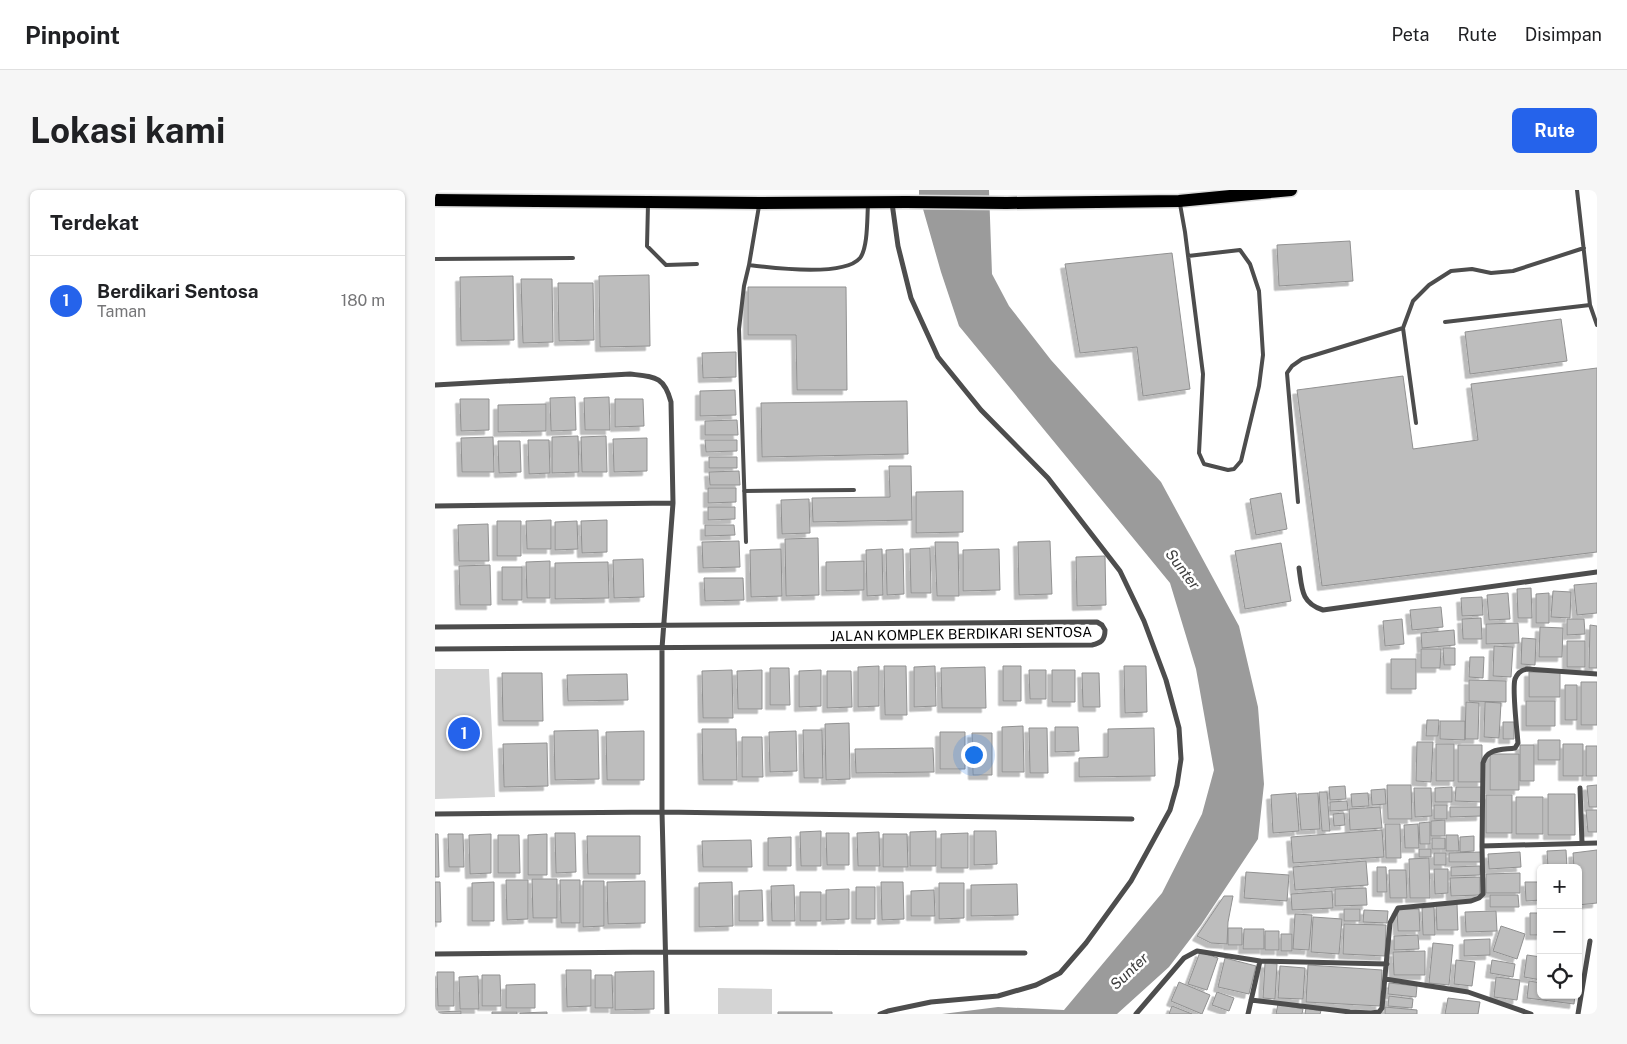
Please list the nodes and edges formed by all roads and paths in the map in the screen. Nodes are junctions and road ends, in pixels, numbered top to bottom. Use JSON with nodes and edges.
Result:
{"nodes":[{"id":1,"x":1291,"y":190,"type":"edge"},
{"id":2,"x":1577,"y":190,"type":"edge"},
{"id":3,"x":642,"y":198,"type":"edge"},
{"id":4,"x":435,"y":200,"type":"edge"},
{"id":5,"x":1179,"y":201,"type":"junction"},
{"id":6,"x":868,"y":202,"type":"junction"},
{"id":7,"x":892,"y":202,"type":"junction"},
{"id":8,"x":760,"y":203,"type":"junction"},
{"id":9,"x":1584,"y":248,"type":"junction"},
{"id":10,"x":1188,"y":256,"type":"junction"},
{"id":11,"x":573,"y":258,"type":"dead end"},
{"id":12,"x":435,"y":259,"type":"edge"},
{"id":13,"x":697,"y":264,"type":"dead end"},
{"id":14,"x":749,"y":265,"type":"junction"},
{"id":15,"x":1590,"y":305,"type":"junction"},
{"id":16,"x":1445,"y":322,"type":"dead end"},
{"id":17,"x":1597,"y":325,"type":"edge"},
{"id":18,"x":1403,"y":328,"type":"junction"},
{"id":19,"x":435,"y":385,"type":"edge"},
{"id":20,"x":1417,"y":423,"type":"dead end"},
{"id":21,"x":854,"y":490,"type":"dead end"},
{"id":22,"x":744,"y":491,"type":"junction"},
{"id":23,"x":673,"y":502,"type":"junction"},
{"id":24,"x":1297,"y":502,"type":"dead end"},
{"id":25,"x":435,"y":506,"type":"edge"},
{"id":26,"x":746,"y":542,"type":"dead end"},
{"id":27,"x":1299,"y":568,"type":"dead end"},
{"id":28,"x":1597,"y":572,"type":"edge"},
{"id":29,"x":663,"y":625,"type":"junction"},
{"id":30,"x":435,"y":627,"type":"edge"},
{"id":31,"x":662,"y":648,"type":"junction"},
{"id":32,"x":435,"y":649,"type":"edge"},
{"id":33,"x":1597,"y":674,"type":"edge"},
{"id":34,"x":1580,"y":788,"type":"dead end"},
{"id":35,"x":662,"y":812,"type":"junction"},
{"id":36,"x":435,"y":814,"type":"edge"},
{"id":37,"x":1132,"y":820,"type":"dead end"},
{"id":38,"x":1597,"y":843,"type":"edge"},
{"id":39,"x":1582,"y":844,"type":"junction"},
{"id":40,"x":1482,"y":846,"type":"junction"},
{"id":41,"x":1590,"y":941,"type":"dead end"},
{"id":42,"x":664,"y":952,"type":"junction"},
{"id":43,"x":1025,"y":953,"type":"dead end"},
{"id":44,"x":435,"y":954,"type":"edge"},
{"id":45,"x":1260,"y":961,"type":"junction"},
{"id":46,"x":1387,"y":964,"type":"junction"},
{"id":47,"x":1385,"y":979,"type":"junction"},
{"id":48,"x":1251,"y":1000,"type":"junction"},
{"id":49,"x":667,"y":1014,"type":"edge"},
{"id":50,"x":880,"y":1014,"type":"edge"},
{"id":51,"x":1136,"y":1014,"type":"edge"},
{"id":52,"x":1248,"y":1014,"type":"edge"},
{"id":53,"x":1531,"y":1014,"type":"edge"},
{"id":54,"x":1578,"y":1014,"type":"edge"}],
"edges":[{"from":1,"to":5,"type":"main road"},
{"from":2,"to":9,"type":"lane"},
{"from":3,"to":4,"type":"main road"},
{"from":3,"to":8,"type":"main road"},
{"from":3,"to":13,"type":"lane"},
{"from":5,"to":7,"type":"main road"},
{"from":5,"to":10,"type":"lane"},
{"from":6,"to":7,"type":"main road"},
{"from":6,"to":8,"type":"main road"},
{"from":6,"to":14,"type":"lane"},
{"from":7,"to":50,"type":"street"},
{"from":8,"to":14,"type":"lane"},
{"from":9,"to":15,"type":"lane"},
{"from":9,"to":18,"type":"lane"},
{"from":10,"to":10,"type":"lane"},
{"from":11,"to":12,"type":"lane"},
{"from":14,"to":22,"type":"lane"},
{"from":15,"to":16,"type":"lane"},
{"from":15,"to":17,"type":"lane"},
{"from":18,"to":20,"type":"lane"},
{"from":18,"to":24,"type":"lane"},
{"from":19,"to":23,"type":"street"},
{"from":21,"to":22,"type":"lane"},
{"from":22,"to":26,"type":"lane"},
{"from":23,"to":25,"type":"street"},
{"from":23,"to":29,"type":"street"},
{"from":27,"to":28,"type":"street"},
{"from":29,"to":30,"type":"street","name":"JALAN KOMPLEK BERDIKARI SENTOSA"},
{"from":29,"to":31,"type":"street"},
{"from":29,"to":31,"type":"street","name":"JALAN KOMPLEK BERDIKARI SENTOSA"},
{"from":31,"to":32,"type":"street","name":"JALAN KOMPLEK BERDIKARI SENTOSA"},
{"from":31,"to":35,"type":"street"},
{"from":33,"to":40,"type":"street"},
{"from":34,"to":39,"type":"street"},
{"from":35,"to":36,"type":"street"},
{"from":35,"to":37,"type":"street"},
{"from":35,"to":42,"type":"street"},
{"from":38,"to":39,"type":"street"},
{"from":39,"to":40,"type":"street"},
{"from":40,"to":46,"type":"street"},
{"from":41,"to":54,"type":"street"},
{"from":42,"to":43,"type":"street"},
{"from":42,"to":44,"type":"street"},
{"from":42,"to":49,"type":"street"},
{"from":45,"to":46,"type":"street"},
{"from":45,"to":48,"type":"street"},
{"from":45,"to":51,"type":"street"},
{"from":46,"to":47,"type":"street"},
{"from":47,"to":48,"type":"street"},
{"from":47,"to":53,"type":"street"},
{"from":48,"to":52,"type":"street"}]}
